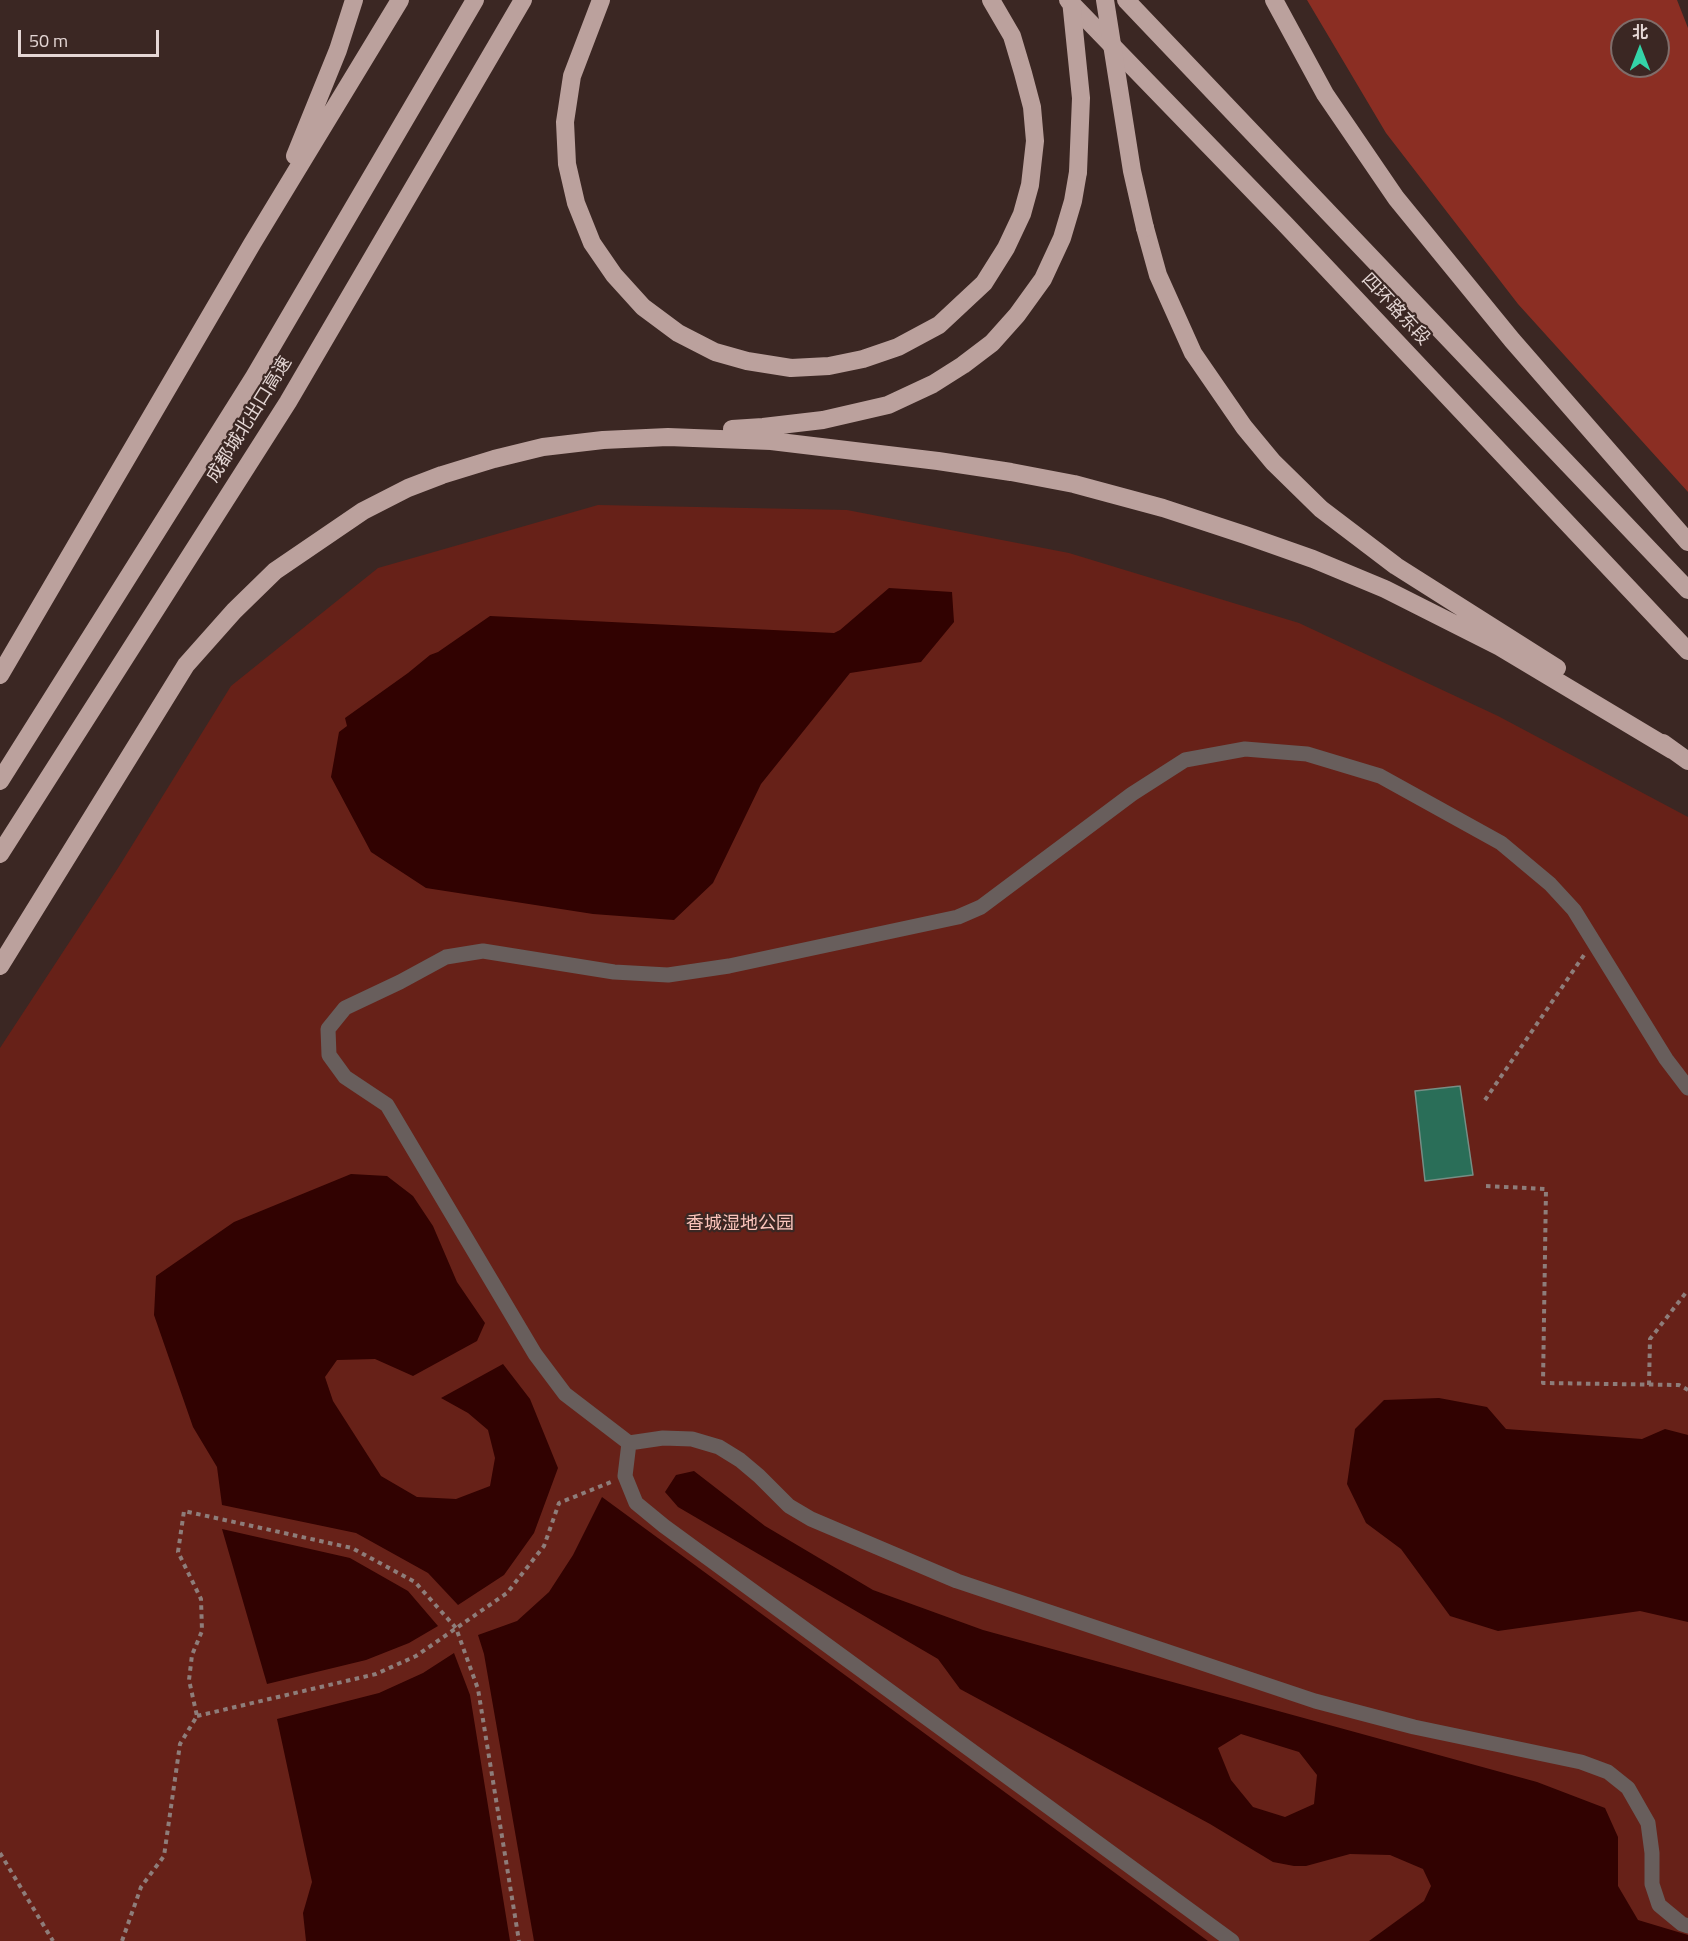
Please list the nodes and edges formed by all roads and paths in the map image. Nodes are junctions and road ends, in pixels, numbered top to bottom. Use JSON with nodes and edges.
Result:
{"nodes":[{"id":1,"x":354,"y":0,"type":"edge"},
{"id":2,"x":400,"y":0,"type":"edge"},
{"id":3,"x":475,"y":0,"type":"edge"},
{"id":4,"x":523,"y":0,"type":"edge"},
{"id":5,"x":601,"y":0,"type":"edge"},
{"id":6,"x":991,"y":0,"type":"edge"},
{"id":7,"x":1070,"y":0,"type":"edge"},
{"id":8,"x":1105,"y":0,"type":"edge"},
{"id":9,"x":1126,"y":0,"type":"edge"},
{"id":10,"x":1274,"y":0,"type":"edge"},
{"id":11,"x":252,"y":243,"type":"junction"},
{"id":12,"x":668,"y":437,"type":"junction"},
{"id":13,"x":1688,"y":542,"type":"edge"},
{"id":14,"x":1688,"y":590,"type":"edge"},
{"id":15,"x":1688,"y":651,"type":"edge"},
{"id":16,"x":0,"y":675,"type":"edge"},
{"id":17,"x":1672,"y":750,"type":"junction"},
{"id":18,"x":1688,"y":761,"type":"edge"},
{"id":19,"x":0,"y":781,"type":"edge"},
{"id":20,"x":0,"y":854,"type":"edge"},
{"id":21,"x":1593,"y":942,"type":"junction"},
{"id":22,"x":0,"y":966,"type":"edge"},
{"id":23,"x":1688,"y":1088,"type":"edge"},
{"id":24,"x":1485,"y":1100,"type":"dead end"},
{"id":25,"x":1486,"y":1186,"type":"dead end"},
{"id":26,"x":1688,"y":1290,"type":"edge"},
{"id":27,"x":1649,"y":1385,"type":"junction"},
{"id":28,"x":1688,"y":1390,"type":"edge"},
{"id":29,"x":630,"y":1443,"type":"junction"},
{"id":30,"x":625,"y":1476,"type":"junction"},
{"id":31,"x":456,"y":1628,"type":"junction"},
{"id":32,"x":197,"y":1716,"type":"junction"},
{"id":33,"x":0,"y":1853,"type":"edge"},
{"id":34,"x":1688,"y":1926,"type":"edge"},
{"id":35,"x":53,"y":1941,"type":"edge"},
{"id":36,"x":122,"y":1941,"type":"edge"},
{"id":37,"x":519,"y":1941,"type":"edge"},
{"id":38,"x":1232,"y":1941,"type":"edge"}],
"edges":[{"from":1,"to":11,"type":"highway"},
{"from":2,"to":11,"type":"highway"},
{"from":3,"to":19,"type":"highway","name":"成都城北出口高速"},
{"from":4,"to":20,"type":"highway","name":"成都城北出口高速"},
{"from":5,"to":6,"type":"highway"},
{"from":7,"to":12,"type":"highway","bridge":true},
{"from":7,"to":15,"type":"highway","name":"四环路东段"},
{"from":8,"to":17,"type":"highway","bridge":true},
{"from":9,"to":14,"type":"highway","name":"四环路东段"},
{"from":10,"to":13,"type":"highway"},
{"from":11,"to":16,"type":"highway"},
{"from":12,"to":17,"type":"highway"},
{"from":12,"to":22,"type":"highway"},
{"from":17,"to":18,"type":"highway"},
{"from":21,"to":23,"type":"street"},
{"from":21,"to":24,"type":"path"},
{"from":21,"to":29,"type":"street"},
{"from":25,"to":27,"type":"path"},
{"from":26,"to":27,"type":"path"},
{"from":27,"to":28,"type":"path"},
{"from":29,"to":30,"type":"street"},
{"from":29,"to":34,"type":"street"},
{"from":30,"to":31,"type":"path"},
{"from":30,"to":38,"type":"street"},
{"from":31,"to":32,"type":"path"},
{"from":31,"to":32,"type":"path"},
{"from":31,"to":37,"type":"path"},
{"from":32,"to":36,"type":"path"},
{"from":33,"to":35,"type":"path"}]}
